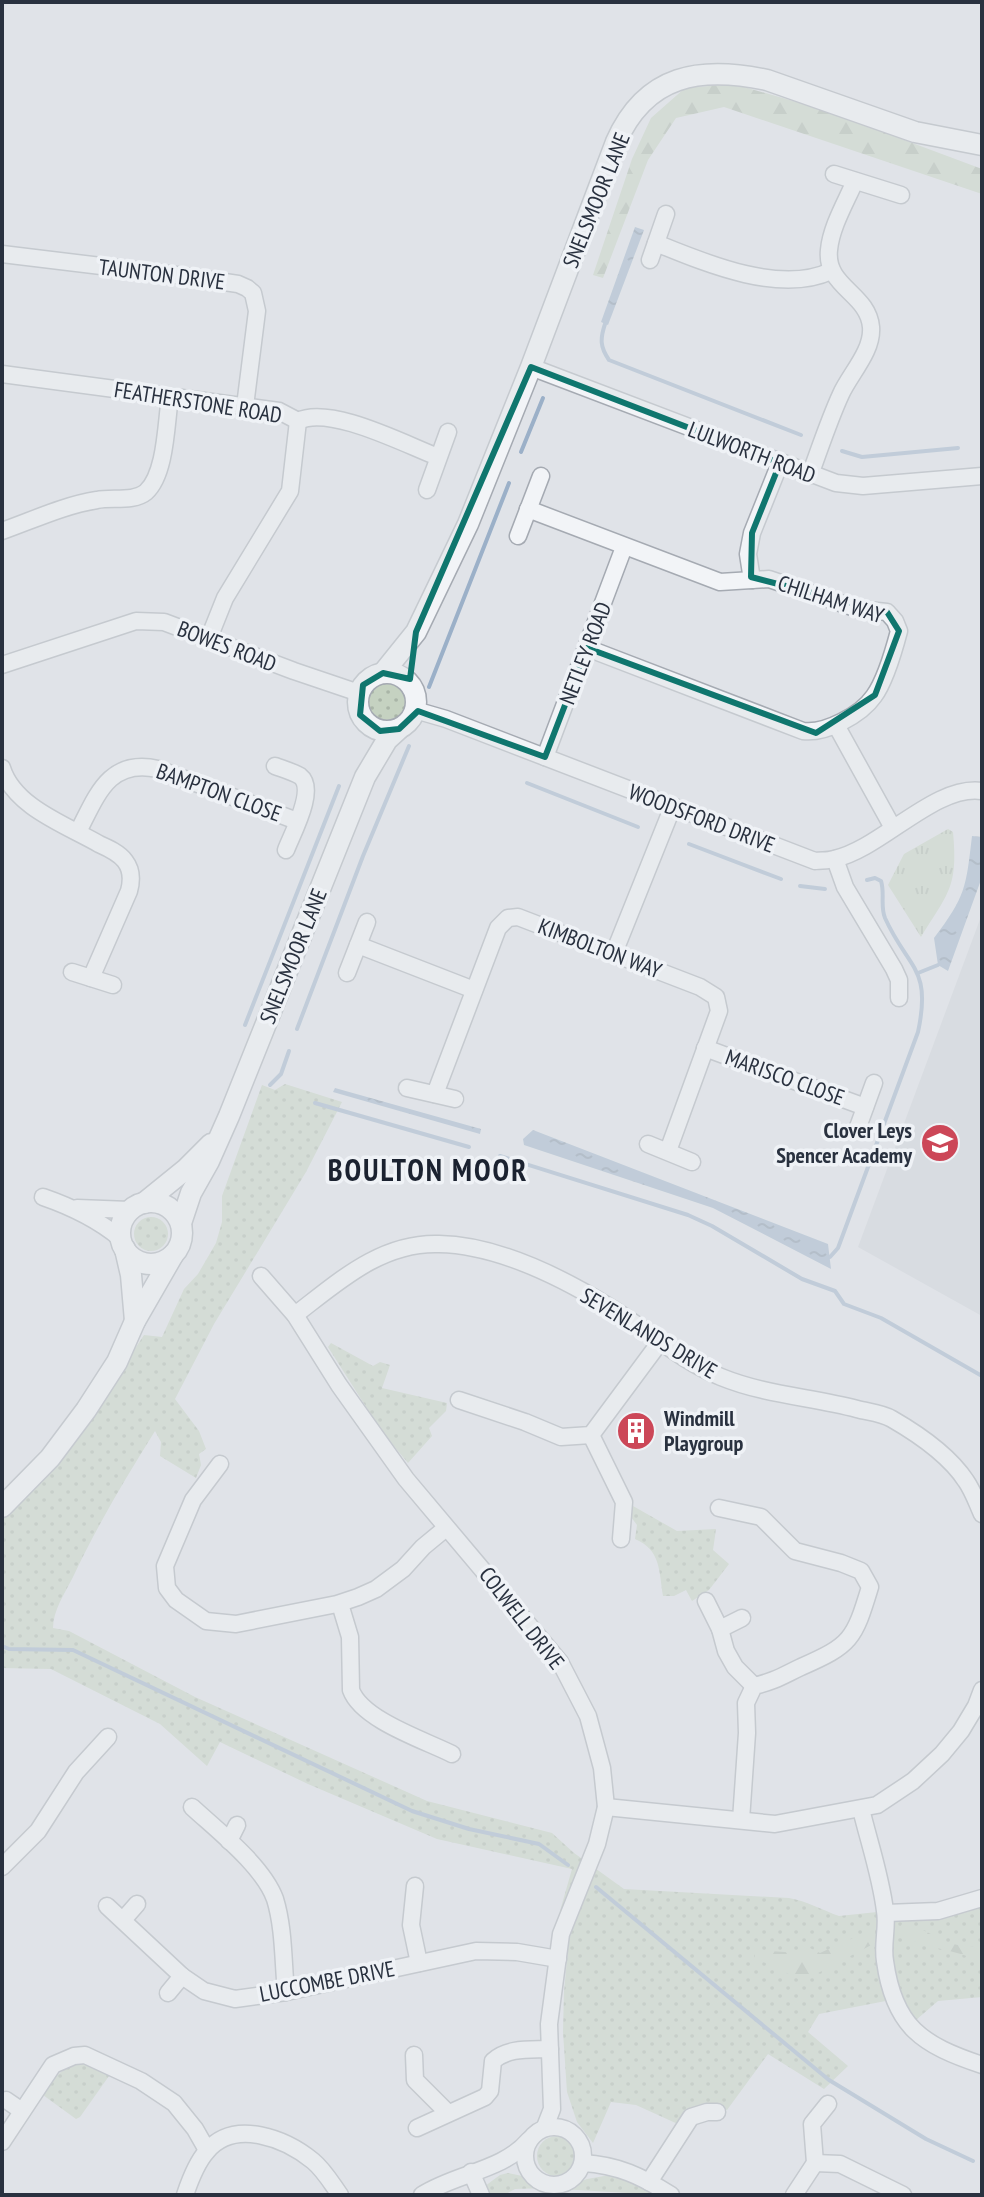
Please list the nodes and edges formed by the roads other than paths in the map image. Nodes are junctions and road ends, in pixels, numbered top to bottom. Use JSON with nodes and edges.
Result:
{"nodes":[{"id":1,"x":982,"y":145,"type":"edge"},
{"id":2,"x":834,"y":174,"type":"dead end"},
{"id":3,"x":855,"y":181,"type":"junction"},
{"id":4,"x":901,"y":195,"type":"dead end"},
{"id":5,"x":666,"y":214,"type":"dead end"},
{"id":6,"x":656,"y":243,"type":"junction"},
{"id":7,"x":2,"y":254,"type":"edge"},
{"id":8,"x":650,"y":260,"type":"dead end"},
{"id":9,"x":831,"y":271,"type":"junction"},
{"id":10,"x":531,"y":367,"type":"junction"},
{"id":11,"x":2,"y":374,"type":"edge"},
{"id":12,"x":170,"y":397,"type":"junction"},
{"id":13,"x":245,"y":406,"type":"junction"},
{"id":14,"x":298,"y":421,"type":"junction"},
{"id":15,"x":448,"y":432,"type":"dead end"},
{"id":16,"x":438,"y":457,"type":"junction"},
{"id":17,"x":780,"y":463,"type":"junction"},
{"id":18,"x":810,"y":475,"type":"junction"},
{"id":19,"x":541,"y":476,"type":"dead end"},
{"id":20,"x":982,"y":476,"type":"edge"},
{"id":21,"x":427,"y":490,"type":"dead end"},
{"id":22,"x":528,"y":509,"type":"junction"},
{"id":23,"x":2,"y":531,"type":"edge"},
{"id":24,"x":518,"y":536,"type":"dead end"},
{"id":25,"x":624,"y":547,"type":"junction"},
{"id":26,"x":752,"y":580,"type":"junction"},
{"id":27,"x":416,"y":632,"type":"junction"},
{"id":28,"x":209,"y":638,"type":"junction"},
{"id":29,"x":587,"y":648,"type":"junction"},
{"id":30,"x":2,"y":665,"type":"edge"},
{"id":31,"x":383,"y":673,"type":"junction"},
{"id":32,"x":413,"y":688,"type":"junction"},
{"id":33,"x":359,"y":693,"type":"junction"},
{"id":34,"x":415,"y":710,"type":"junction"},
{"id":35,"x":365,"y":721,"type":"junction"},
{"id":36,"x":836,"y":725,"type":"junction"},
{"id":37,"x":399,"y":729,"type":"junction"},
{"id":38,"x":545,"y":757,"type":"junction"},
{"id":39,"x":275,"y":766,"type":"dead end"},
{"id":40,"x":2,"y":768,"type":"edge"},
{"id":41,"x":982,"y":773,"type":"edge"},
{"id":42,"x":365,"y":777,"type":"junction"},
{"id":43,"x":981,"y":790,"type":"edge"},
{"id":44,"x":673,"y":806,"type":"junction"},
{"id":45,"x":297,"y":821,"type":"junction"},
{"id":46,"x":893,"y":828,"type":"junction"},
{"id":47,"x":78,"y":832,"type":"junction"},
{"id":48,"x":286,"y":850,"type":"dead end"},
{"id":49,"x":835,"y":859,"type":"junction"},
{"id":50,"x":367,"y":922,"type":"dead end"},
{"id":51,"x":358,"y":945,"type":"junction"},
{"id":52,"x":614,"y":953,"type":"junction"},
{"id":53,"x":72,"y":972,"type":"dead end"},
{"id":54,"x":347,"y":973,"type":"dead end"},
{"id":55,"x":91,"y":978,"type":"junction"},
{"id":56,"x":113,"y":985,"type":"dead end"},
{"id":57,"x":474,"y":990,"type":"junction"},
{"id":58,"x":899,"y":998,"type":"dead end"},
{"id":59,"x":705,"y":1048,"type":"junction"},
{"id":60,"x":874,"y":1083,"type":"dead end"},
{"id":61,"x":407,"y":1088,"type":"dead end"},
{"id":62,"x":435,"y":1094,"type":"junction"},
{"id":63,"x":455,"y":1099,"type":"dead end"},
{"id":64,"x":865,"y":1107,"type":"junction"},
{"id":65,"x":858,"y":1127,"type":"dead end"},
{"id":66,"x":219,"y":1135,"type":"junction"},
{"id":67,"x":648,"y":1144,"type":"dead end"},
{"id":68,"x":668,"y":1151,"type":"junction"},
{"id":69,"x":692,"y":1162,"type":"dead end"},
{"id":70,"x":43,"y":1197,"type":"dead end"},
{"id":71,"x":137,"y":1207,"type":"junction"},
{"id":72,"x":75,"y":1208,"type":"junction"},
{"id":73,"x":181,"y":1223,"type":"junction"},
{"id":74,"x":122,"y":1244,"type":"junction"},
{"id":75,"x":173,"y":1255,"type":"junction"},
{"id":76,"x":261,"y":1276,"type":"dead end"},
{"id":77,"x":295,"y":1315,"type":"junction"},
{"id":78,"x":135,"y":1321,"type":"junction"},
{"id":79,"x":660,"y":1342,"type":"junction"},
{"id":80,"x":459,"y":1400,"type":"dead end"},
{"id":81,"x":591,"y":1435,"type":"junction"},
{"id":82,"x":220,"y":1464,"type":"dead end"},
{"id":83,"x":2,"y":1507,"type":"edge"},
{"id":84,"x":719,"y":1508,"type":"dead end"},
{"id":85,"x":982,"y":1514,"type":"edge"},
{"id":86,"x":446,"y":1528,"type":"junction"},
{"id":87,"x":621,"y":1539,"type":"dead end"},
{"id":88,"x":706,"y":1601,"type":"dead end"},
{"id":89,"x":340,"y":1604,"type":"junction"},
{"id":90,"x":742,"y":1618,"type":"dead end"},
{"id":91,"x":720,"y":1629,"type":"junction"},
{"id":92,"x":754,"y":1686,"type":"junction"},
{"id":93,"x":982,"y":1690,"type":"edge"},
{"id":94,"x":108,"y":1737,"type":"dead end"},
{"id":95,"x":452,"y":1754,"type":"dead end"},
{"id":96,"x":192,"y":1807,"type":"dead end"},
{"id":97,"x":606,"y":1807,"type":"junction"},
{"id":98,"x":861,"y":1809,"type":"junction"},
{"id":99,"x":741,"y":1820,"type":"junction"},
{"id":100,"x":237,"y":1825,"type":"dead end"},
{"id":101,"x":229,"y":1841,"type":"junction"},
{"id":102,"x":2,"y":1866,"type":"edge"},
{"id":103,"x":415,"y":1886,"type":"dead end"},
{"id":104,"x":982,"y":1898,"type":"edge"},
{"id":105,"x":137,"y":1904,"type":"dead end"},
{"id":106,"x":107,"y":1906,"type":"dead end"},
{"id":107,"x":886,"y":1913,"type":"junction"},
{"id":108,"x":123,"y":1920,"type":"junction"},
{"id":109,"x":558,"y":1959,"type":"junction"},
{"id":110,"x":419,"y":1963,"type":"junction"},
{"id":111,"x":182,"y":1976,"type":"junction"},
{"id":112,"x":286,"y":1992,"type":"junction"},
{"id":113,"x":168,"y":1993,"type":"dead end"},
{"id":114,"x":550,"y":2049,"type":"junction"},
{"id":115,"x":414,"y":2055,"type":"dead end"},
{"id":116,"x":982,"y":2065,"type":"edge"},
{"id":117,"x":6,"y":2100,"type":"dead end"},
{"id":118,"x":828,"y":2104,"type":"dead end"},
{"id":119,"x":22,"y":2111,"type":"junction"},
{"id":120,"x":717,"y":2112,"type":"dead end"},
{"id":121,"x":448,"y":2113,"type":"junction"},
{"id":122,"x":417,"y":2128,"type":"dead end"},
{"id":123,"x":546,"y":2130,"type":"junction"},
{"id":124,"x":2,"y":2142,"type":"edge"},
{"id":125,"x":207,"y":2150,"type":"junction"},
{"id":126,"x":583,"y":2163,"type":"junction"},
{"id":127,"x":815,"y":2163,"type":"junction"},
{"id":128,"x":491,"y":2167,"type":"junction"},
{"id":129,"x":528,"y":2171,"type":"junction"},
{"id":130,"x":471,"y":2172,"type":"junction"},
{"id":131,"x":649,"y":2182,"type":"junction"},
{"id":132,"x":898,"y":2194,"type":"edge"},
{"id":133,"x":185,"y":2195,"type":"edge"},
{"id":134,"x":340,"y":2195,"type":"edge"},
{"id":135,"x":422,"y":2195,"type":"edge"},
{"id":136,"x":481,"y":2195,"type":"edge"},
{"id":137,"x":671,"y":2195,"type":"edge"},
{"id":138,"x":794,"y":2195,"type":"edge"}],
"edges":[{"from":1,"to":10,"type":"street","name":"SNELSMOOR LANE"},
{"from":2,"to":3,"type":"street"},
{"from":3,"to":4,"type":"street"},
{"from":3,"to":9,"type":"street"},
{"from":5,"to":6,"type":"street"},
{"from":6,"to":8,"type":"street"},
{"from":6,"to":9,"type":"street"},
{"from":7,"to":13,"type":"street","name":"TAUNTON DRIVE"},
{"from":9,"to":18,"type":"street"},
{"from":10,"to":17,"type":"street","name":"LULWORTH ROAD"},
{"from":10,"to":27,"type":"street","name":"SNELSMOOR LANE"},
{"from":11,"to":12,"type":"street","name":"FEATHERSTONE ROAD"},
{"from":12,"to":13,"type":"street","name":"FEATHERSTONE ROAD"},
{"from":12,"to":23,"type":"street"},
{"from":13,"to":14,"type":"street","name":"FEATHERSTONE ROAD"},
{"from":14,"to":16,"type":"street"},
{"from":14,"to":28,"type":"street","name":"FEATHERSTONE ROAD"},
{"from":15,"to":16,"type":"street"},
{"from":16,"to":21,"type":"street"},
{"from":17,"to":18,"type":"street","name":"LULWORTH ROAD"},
{"from":17,"to":26,"type":"street"},
{"from":18,"to":20,"type":"street","name":"LULWORTH ROAD"},
{"from":19,"to":22,"type":"street"},
{"from":22,"to":24,"type":"street"},
{"from":22,"to":25,"type":"street","name":"CHILHAM WAY"},
{"from":25,"to":26,"type":"street","name":"CHILHAM WAY"},
{"from":25,"to":29,"type":"street","name":"NETLEY ROAD"},
{"from":26,"to":36,"type":"street","name":"CHILHAM WAY"},
{"from":27,"to":31,"type":"street","name":"SNELSMOOR LANE"},
{"from":27,"to":32,"type":"street","name":"SNELSMOOR LANE"},
{"from":28,"to":30,"type":"street","name":"BOWES ROAD"},
{"from":28,"to":33,"type":"street","name":"BOWES ROAD"},
{"from":29,"to":36,"type":"street","name":"CHILHAM WAY"},
{"from":29,"to":38,"type":"street","name":"NETLEY ROAD"},
{"from":31,"to":32,"type":"street"},
{"from":31,"to":33,"type":"street"},
{"from":32,"to":34,"type":"street"},
{"from":33,"to":35,"type":"street"},
{"from":34,"to":37,"type":"street"},
{"from":34,"to":38,"type":"street","name":"WOODSFORD DRIVE"},
{"from":35,"to":37,"type":"street"},
{"from":35,"to":42,"type":"street","name":"SNELSMOOR LANE"},
{"from":36,"to":46,"type":"street"},
{"from":37,"to":42,"type":"street","name":"SNELSMOOR LANE"},
{"from":38,"to":44,"type":"street","name":"WOODSFORD DRIVE"},
{"from":39,"to":45,"type":"street","name":"BAMPTON CLOSE"},
{"from":40,"to":47,"type":"street"},
{"from":41,"to":43,"type":"street"},
{"from":42,"to":66,"type":"street","name":"SNELSMOOR LANE"},
{"from":43,"to":46,"type":"street"},
{"from":44,"to":49,"type":"street","name":"WOODSFORD DRIVE"},
{"from":44,"to":52,"type":"street"},
{"from":45,"to":47,"type":"street","name":"BAMPTON CLOSE"},
{"from":45,"to":48,"type":"street","name":"BAMPTON CLOSE"},
{"from":46,"to":49,"type":"street"},
{"from":47,"to":55,"type":"street"},
{"from":49,"to":58,"type":"street"},
{"from":50,"to":51,"type":"street"},
{"from":51,"to":54,"type":"street"},
{"from":51,"to":57,"type":"street"},
{"from":52,"to":57,"type":"street","name":"KIMBOLTON WAY"},
{"from":52,"to":59,"type":"street","name":"KIMBOLTON WAY"},
{"from":53,"to":55,"type":"street"},
{"from":55,"to":56,"type":"street"},
{"from":57,"to":62,"type":"street","name":"KIMBOLTON WAY"},
{"from":59,"to":64,"type":"street","name":"MARISCO CLOSE"},
{"from":59,"to":68,"type":"street","name":"KIMBOLTON WAY"},
{"from":60,"to":64,"type":"street","name":"MARISCO CLOSE"},
{"from":61,"to":62,"type":"street"},
{"from":62,"to":63,"type":"street"},
{"from":64,"to":65,"type":"street","name":"MARISCO CLOSE"},
{"from":66,"to":71,"type":"street","name":"SNELSMOOR LANE"},
{"from":66,"to":73,"type":"street","name":"SNELSMOOR LANE"},
{"from":67,"to":68,"type":"street"},
{"from":68,"to":69,"type":"street"},
{"from":70,"to":72,"type":"street"},
{"from":71,"to":72,"type":"street"},
{"from":71,"to":73,"type":"street"},
{"from":71,"to":74,"type":"street"},
{"from":72,"to":74,"type":"street"},
{"from":73,"to":75,"type":"street"},
{"from":74,"to":75,"type":"street"},
{"from":74,"to":78,"type":"street"},
{"from":75,"to":78,"type":"street"},
{"from":76,"to":77,"type":"street","name":"COLWELL DRIVE"},
{"from":77,"to":79,"type":"street","name":"SEVENLANDS DRIVE"},
{"from":77,"to":86,"type":"street","name":"COLWELL DRIVE"},
{"from":78,"to":83,"type":"street"},
{"from":79,"to":81,"type":"street"},
{"from":79,"to":85,"type":"street","name":"SEVENLANDS DRIVE"},
{"from":80,"to":81,"type":"street"},
{"from":81,"to":87,"type":"street"},
{"from":82,"to":89,"type":"street"},
{"from":84,"to":92,"type":"street"},
{"from":86,"to":89,"type":"street"},
{"from":86,"to":97,"type":"street","name":"COLWELL DRIVE"},
{"from":88,"to":91,"type":"street"},
{"from":89,"to":95,"type":"street"},
{"from":90,"to":91,"type":"street"},
{"from":91,"to":92,"type":"street"},
{"from":92,"to":99,"type":"street"},
{"from":93,"to":98,"type":"street"},
{"from":94,"to":102,"type":"street"},
{"from":96,"to":101,"type":"street"},
{"from":97,"to":99,"type":"street"},
{"from":97,"to":109,"type":"street","name":"COLWELL DRIVE"},
{"from":98,"to":99,"type":"street"},
{"from":98,"to":107,"type":"street"},
{"from":100,"to":101,"type":"street"},
{"from":101,"to":112,"type":"street"},
{"from":103,"to":110,"type":"street"},
{"from":104,"to":107,"type":"street"},
{"from":105,"to":108,"type":"street"},
{"from":106,"to":108,"type":"street","name":"LUCCOMBE DRIVE"},
{"from":107,"to":116,"type":"street"},
{"from":108,"to":111,"type":"street","name":"LUCCOMBE DRIVE"},
{"from":109,"to":110,"type":"street","name":"LUCCOMBE DRIVE"},
{"from":109,"to":114,"type":"street","name":"COLWELL DRIVE"},
{"from":110,"to":112,"type":"street","name":"LUCCOMBE DRIVE"},
{"from":111,"to":112,"type":"street","name":"LUCCOMBE DRIVE"},
{"from":111,"to":113,"type":"street"},
{"from":114,"to":121,"type":"street"},
{"from":114,"to":123,"type":"street","name":"COLWELL DRIVE"},
{"from":115,"to":121,"type":"street"},
{"from":117,"to":119,"type":"street"},
{"from":118,"to":127,"type":"street"},
{"from":119,"to":124,"type":"street"},
{"from":119,"to":125,"type":"street"},
{"from":120,"to":131,"type":"street"},
{"from":121,"to":122,"type":"street"},
{"from":123,"to":126,"type":"street"},
{"from":123,"to":128,"type":"street"},
{"from":123,"to":129,"type":"street"},
{"from":125,"to":133,"type":"street"},
{"from":125,"to":134,"type":"street"},
{"from":126,"to":129,"type":"street"},
{"from":126,"to":131,"type":"street"},
{"from":127,"to":132,"type":"street"},
{"from":127,"to":138,"type":"street"},
{"from":128,"to":129,"type":"street"},
{"from":128,"to":130,"type":"street"},
{"from":130,"to":135,"type":"street"},
{"from":130,"to":136,"type":"street"},
{"from":131,"to":137,"type":"street"}]}
